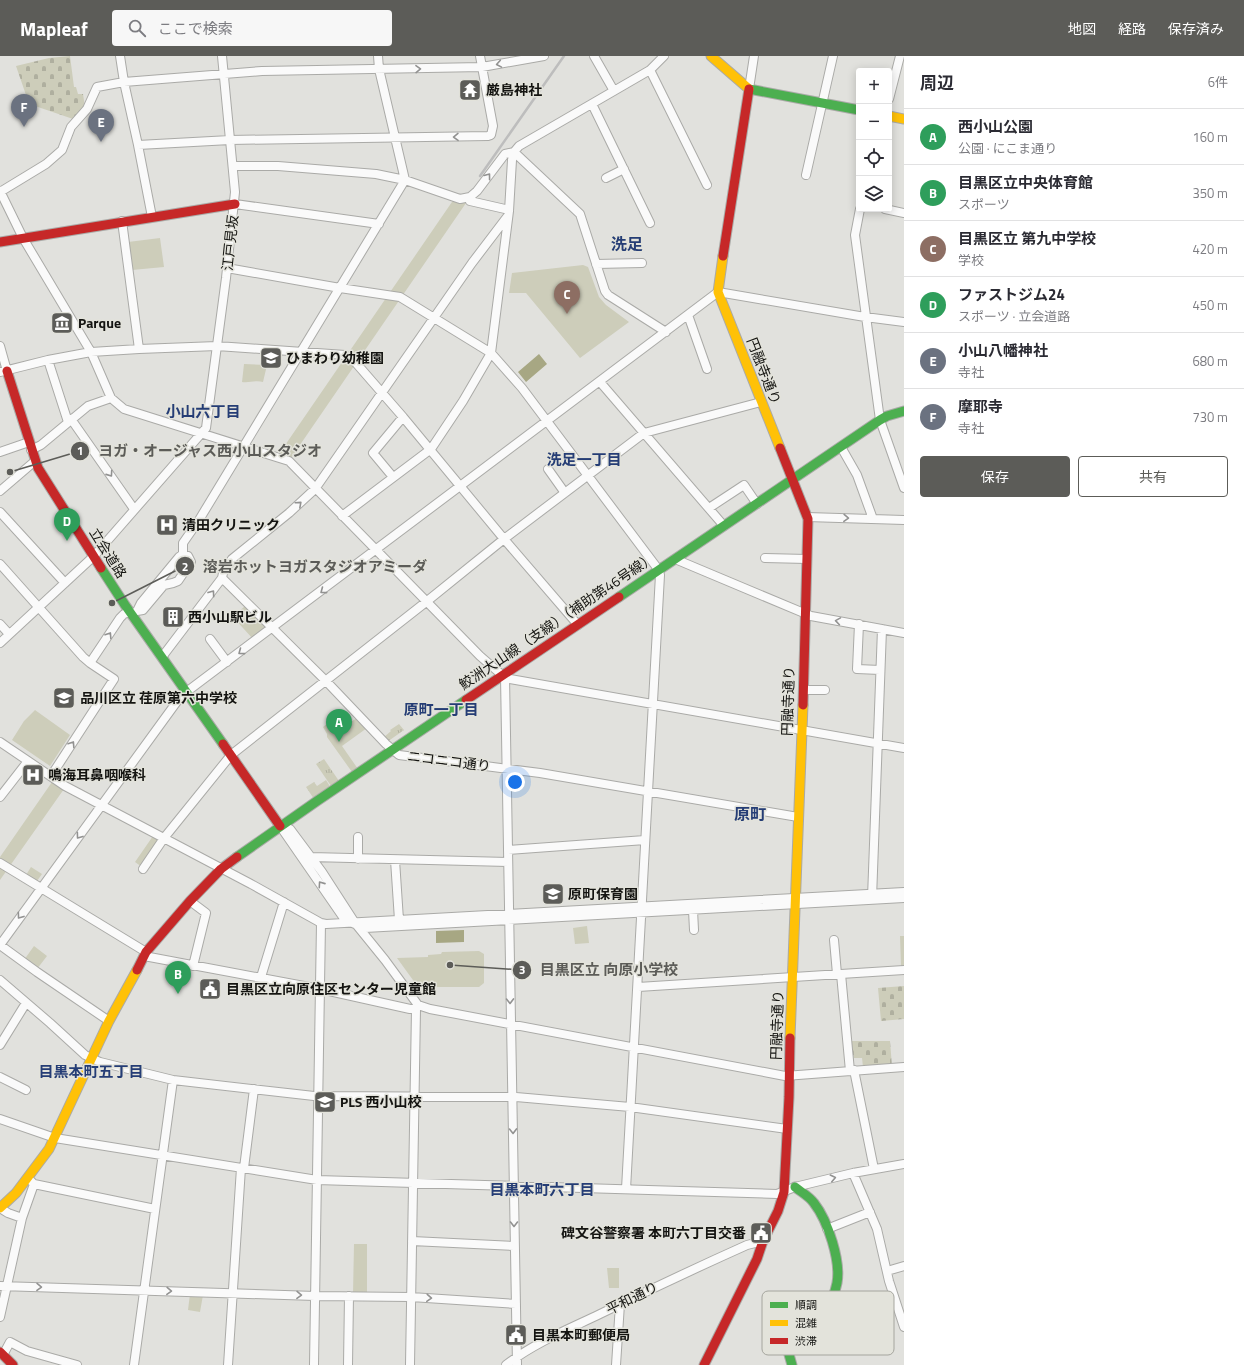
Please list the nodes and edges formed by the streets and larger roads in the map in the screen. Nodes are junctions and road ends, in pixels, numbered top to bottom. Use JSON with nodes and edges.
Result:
{"nodes":[{"id":1,"x":120,"y":56,"type":"edge"},
{"id":2,"x":222,"y":56,"type":"edge"},
{"id":3,"x":378,"y":56,"type":"edge"},
{"id":4,"x":480,"y":56,"type":"edge"},
{"id":5,"x":544,"y":56,"type":"edge"},
{"id":6,"x":594,"y":56,"type":"edge"},
{"id":7,"x":664,"y":56,"type":"edge"},
{"id":8,"x":711,"y":56,"type":"edge"},
{"id":9,"x":754,"y":56,"type":"edge"},
{"id":10,"x":833,"y":56,"type":"edge"},
{"id":11,"x":900,"y":56,"type":"edge"},
{"id":12,"x":482,"y":68,"type":"junction"},
{"id":13,"x":379,"y":69,"type":"junction"},
{"id":14,"x":650,"y":70,"type":"junction"},
{"id":15,"x":900,"y":70,"type":"edge"},
{"id":16,"x":224,"y":74,"type":"junction"},
{"id":17,"x":124,"y":82,"type":"junction"},
{"id":18,"x":749,"y":89,"type":"junction"},
{"id":19,"x":614,"y":91,"type":"junction"},
{"id":20,"x":892,"y":92,"type":"edge"},
{"id":21,"x":823,"y":103,"type":"junction"},
{"id":22,"x":592,"y":104,"type":"junction"},
{"id":23,"x":856,"y":109,"type":"edge"},
{"id":24,"x":892,"y":117,"type":"edge"},
{"id":25,"x":904,"y":119,"type":"edge"},
{"id":26,"x":396,"y":138,"type":"junction"},
{"id":27,"x":230,"y":140,"type":"junction"},
{"id":28,"x":138,"y":146,"type":"junction"},
{"id":29,"x":514,"y":152,"type":"junction"},
{"id":30,"x":232,"y":166,"type":"junction"},
{"id":31,"x":624,"y":169,"type":"junction"},
{"id":32,"x":806,"y":175,"type":"dead end"},
{"id":33,"x":606,"y":178,"type":"dead end"},
{"id":34,"x":405,"y":180,"type":"junction"},
{"id":35,"x":706,"y":185,"type":"dead end"},
{"id":36,"x":0,"y":191,"type":"edge"},
{"id":37,"x":470,"y":201,"type":"dead end"},
{"id":38,"x":235,"y":204,"type":"junction"},
{"id":39,"x":892,"y":210,"type":"edge"},
{"id":40,"x":859,"y":212,"type":"edge"},
{"id":41,"x":904,"y":213,"type":"edge"},
{"id":42,"x":508,"y":214,"type":"junction"},
{"id":43,"x":152,"y":217,"type":"junction"},
{"id":44,"x":122,"y":221,"type":"junction"},
{"id":45,"x":650,"y":223,"type":"dead end"},
{"id":46,"x":379,"y":224,"type":"junction"},
{"id":47,"x":23,"y":238,"type":"junction"},
{"id":48,"x":0,"y":242,"type":"edge"},
{"id":49,"x":596,"y":264,"type":"junction"},
{"id":50,"x":642,"y":264,"type":"dead end"},
{"id":51,"x":227,"y":268,"type":"junction"},
{"id":52,"x":340,"y":288,"type":"junction"},
{"id":53,"x":718,"y":292,"type":"junction"},
{"id":54,"x":688,"y":315,"type":"junction"},
{"id":55,"x":435,"y":317,"type":"junction"},
{"id":56,"x":865,"y":317,"type":"junction"},
{"id":57,"x":904,"y":322,"type":"edge"},
{"id":58,"x":666,"y":332,"type":"junction"},
{"id":59,"x":0,"y":346,"type":"edge"},
{"id":60,"x":217,"y":346,"type":"junction"},
{"id":61,"x":139,"y":349,"type":"junction"},
{"id":62,"x":91,"y":352,"type":"junction"},
{"id":63,"x":301,"y":353,"type":"junction"},
{"id":64,"x":491,"y":353,"type":"junction"},
{"id":65,"x":48,"y":360,"type":"junction"},
{"id":66,"x":707,"y":369,"type":"dead end"},
{"id":67,"x":3,"y":371,"type":"edge"},
{"id":68,"x":600,"y":382,"type":"junction"},
{"id":69,"x":382,"y":393,"type":"junction"},
{"id":70,"x":111,"y":398,"type":"junction"},
{"id":71,"x":761,"y":402,"type":"junction"},
{"id":72,"x":904,"y":411,"type":"edge"},
{"id":73,"x":403,"y":417,"type":"junction"},
{"id":74,"x":880,"y":420,"type":"junction"},
{"id":75,"x":70,"y":421,"type":"junction"},
{"id":76,"x":546,"y":422,"type":"junction"},
{"id":77,"x":203,"y":433,"type":"junction"},
{"id":78,"x":644,"y":433,"type":"junction"},
{"id":79,"x":30,"y":446,"type":"junction"},
{"id":80,"x":243,"y":447,"type":"junction"},
{"id":81,"x":840,"y":447,"type":"junction"},
{"id":82,"x":431,"y":450,"type":"junction"},
{"id":83,"x":0,"y":452,"type":"edge"},
{"id":84,"x":35,"y":461,"type":"junction"},
{"id":85,"x":548,"y":469,"type":"dead end"},
{"id":86,"x":587,"y":476,"type":"junction"},
{"id":87,"x":393,"y":477,"type":"junction"},
{"id":88,"x":793,"y":480,"type":"junction"},
{"id":89,"x":461,"y":486,"type":"junction"},
{"id":90,"x":904,"y":488,"type":"edge"},
{"id":91,"x":316,"y":489,"type":"junction"},
{"id":92,"x":0,"y":491,"type":"edge"},
{"id":93,"x":565,"y":492,"type":"junction"},
{"id":94,"x":757,"y":504,"type":"junction"},
{"id":95,"x":709,"y":508,"type":"junction"},
{"id":96,"x":134,"y":509,"type":"junction"},
{"id":97,"x":0,"y":512,"type":"edge"},
{"id":98,"x":342,"y":516,"type":"junction"},
{"id":99,"x":807,"y":517,"type":"junction"},
{"id":100,"x":873,"y":519,"type":"junction"},
{"id":101,"x":904,"y":520,"type":"edge"},
{"id":102,"x":724,"y":526,"type":"junction"},
{"id":103,"x":504,"y":539,"type":"junction"},
{"id":104,"x":376,"y":550,"type":"junction"},
{"id":105,"x":183,"y":554,"type":"junction"},
{"id":106,"x":94,"y":556,"type":"junction"},
{"id":107,"x":676,"y":558,"type":"junction"},
{"id":108,"x":765,"y":558,"type":"dead end"},
{"id":109,"x":808,"y":559,"type":"junction"},
{"id":110,"x":0,"y":564,"type":"edge"},
{"id":111,"x":658,"y":569,"type":"junction"},
{"id":112,"x":222,"y":578,"type":"junction"},
{"id":113,"x":65,"y":583,"type":"junction"},
{"id":114,"x":426,"y":602,"type":"junction"},
{"id":115,"x":39,"y":607,"type":"junction"},
{"id":116,"x":133,"y":613,"type":"junction"},
{"id":117,"x":805,"y":615,"type":"junction"},
{"id":118,"x":0,"y":624,"type":"edge"},
{"id":119,"x":859,"y":624,"type":"junction"},
{"id":120,"x":578,"y":625,"type":"junction"},
{"id":121,"x":272,"y":628,"type":"junction"},
{"id":122,"x":882,"y":629,"type":"junction"},
{"id":123,"x":904,"y":633,"type":"edge"},
{"id":124,"x":9,"y":634,"type":"junction"},
{"id":125,"x":210,"y":639,"type":"dead end"},
{"id":126,"x":0,"y":643,"type":"edge"},
{"id":127,"x":162,"y":657,"type":"junction"},
{"id":128,"x":227,"y":662,"type":"junction"},
{"id":129,"x":90,"y":663,"type":"junction"},
{"id":130,"x":880,"y":670,"type":"junction"},
{"id":131,"x":504,"y":676,"type":"junction"},
{"id":132,"x":326,"y":681,"type":"junction"},
{"id":133,"x":803,"y":690,"type":"junction"},
{"id":134,"x":825,"y":690,"type":"dead end"},
{"id":135,"x":187,"y":692,"type":"junction"},
{"id":136,"x":653,"y":704,"type":"junction"},
{"id":137,"x":801,"y":730,"type":"junction"},
{"id":138,"x":0,"y":742,"type":"edge"},
{"id":139,"x":878,"y":744,"type":"junction"},
{"id":140,"x":904,"y":748,"type":"edge"},
{"id":141,"x":392,"y":750,"type":"junction"},
{"id":142,"x":231,"y":755,"type":"junction"},
{"id":143,"x":28,"y":761,"type":"junction"},
{"id":144,"x":506,"y":768,"type":"junction"},
{"id":145,"x":51,"y":776,"type":"junction"},
{"id":146,"x":648,"y":791,"type":"junction"},
{"id":147,"x":0,"y":797,"type":"edge"},
{"id":148,"x":102,"y":805,"type":"junction"},
{"id":149,"x":798,"y":818,"type":"junction"},
{"id":150,"x":280,"y":826,"type":"junction"},
{"id":151,"x":358,"y":837,"type":"dead end"},
{"id":152,"x":164,"y":838,"type":"junction"},
{"id":153,"x":645,"y":840,"type":"junction"},
{"id":154,"x":508,"y":850,"type":"junction"},
{"id":155,"x":311,"y":857,"type":"junction"},
{"id":156,"x":358,"y":859,"type":"junction"},
{"id":157,"x":395,"y":860,"type":"junction"},
{"id":158,"x":508,"y":862,"type":"junction"},
{"id":159,"x":0,"y":863,"type":"edge"},
{"id":160,"x":221,"y":868,"type":"junction"},
{"id":161,"x":143,"y":869,"type":"dead end"},
{"id":162,"x":41,"y":888,"type":"junction"},
{"id":163,"x":904,"y":892,"type":"edge"},
{"id":164,"x":872,"y":897,"type":"junction"},
{"id":165,"x":904,"y":898,"type":"edge"},
{"id":166,"x":190,"y":901,"type":"junction"},
{"id":167,"x":796,"y":901,"type":"junction"},
{"id":168,"x":284,"y":902,"type":"junction"},
{"id":169,"x":642,"y":910,"type":"junction"},
{"id":170,"x":693,"y":910,"type":"junction"},
{"id":171,"x":509,"y":917,"type":"junction"},
{"id":172,"x":399,"y":920,"type":"junction"},
{"id":173,"x":321,"y":923,"type":"junction"},
{"id":174,"x":355,"y":923,"type":"junction"},
{"id":175,"x":103,"y":925,"type":"junction"},
{"id":176,"x":111,"y":930,"type":"dead end"},
{"id":177,"x":694,"y":930,"type":"dead end"},
{"id":178,"x":834,"y":940,"type":"dead end"},
{"id":179,"x":0,"y":945,"type":"edge"},
{"id":180,"x":145,"y":954,"type":"junction"},
{"id":181,"x":193,"y":966,"type":"junction"},
{"id":182,"x":904,"y":970,"type":"edge"},
{"id":183,"x":839,"y":974,"type":"junction"},
{"id":184,"x":261,"y":977,"type":"junction"},
{"id":185,"x":792,"y":977,"type":"junction"},
{"id":186,"x":0,"y":980,"type":"edge"},
{"id":187,"x":638,"y":987,"type":"junction"},
{"id":188,"x":320,"y":989,"type":"junction"},
{"id":189,"x":26,"y":1003,"type":"junction"},
{"id":190,"x":417,"y":1007,"type":"junction"},
{"id":191,"x":109,"y":1021,"type":"junction"},
{"id":192,"x":510,"y":1023,"type":"junction"},
{"id":193,"x":0,"y":1045,"type":"edge"},
{"id":194,"x":634,"y":1048,"type":"junction"},
{"id":195,"x":92,"y":1059,"type":"junction"},
{"id":196,"x":904,"y":1067,"type":"edge"},
{"id":197,"x":852,"y":1070,"type":"junction"},
{"id":198,"x":0,"y":1076,"type":"edge"},
{"id":199,"x":789,"y":1076,"type":"junction"},
{"id":200,"x":173,"y":1080,"type":"junction"},
{"id":201,"x":254,"y":1089,"type":"junction"},
{"id":202,"x":26,"y":1090,"type":"dead end"},
{"id":203,"x":318,"y":1096,"type":"junction"},
{"id":204,"x":414,"y":1096,"type":"junction"},
{"id":205,"x":512,"y":1097,"type":"junction"},
{"id":206,"x":630,"y":1107,"type":"junction"},
{"id":207,"x":0,"y":1119,"type":"edge"},
{"id":208,"x":787,"y":1129,"type":"junction"},
{"id":209,"x":55,"y":1138,"type":"junction"},
{"id":210,"x":162,"y":1155,"type":"junction"},
{"id":211,"x":904,"y":1164,"type":"edge"},
{"id":212,"x":243,"y":1168,"type":"junction"},
{"id":213,"x":874,"y":1169,"type":"junction"},
{"id":214,"x":853,"y":1173,"type":"junction"},
{"id":215,"x":317,"y":1180,"type":"junction"},
{"id":216,"x":31,"y":1181,"type":"junction"},
{"id":217,"x":413,"y":1182,"type":"junction"},
{"id":218,"x":514,"y":1185,"type":"junction"},
{"id":219,"x":795,"y":1188,"type":"junction"},
{"id":220,"x":626,"y":1189,"type":"junction"},
{"id":221,"x":784,"y":1192,"type":"junction"},
{"id":222,"x":0,"y":1208,"type":"edge"},
{"id":223,"x":155,"y":1209,"type":"junction"},
{"id":224,"x":870,"y":1212,"type":"junction"},
{"id":225,"x":22,"y":1218,"type":"junction"},
{"id":226,"x":827,"y":1229,"type":"junction"},
{"id":227,"x":412,"y":1241,"type":"junction"},
{"id":228,"x":763,"y":1241,"type":"junction"},
{"id":229,"x":514,"y":1246,"type":"junction"},
{"id":230,"x":904,"y":1266,"type":"edge"},
{"id":231,"x":886,"y":1271,"type":"junction"},
{"id":232,"x":4,"y":1286,"type":"edge"},
{"id":233,"x":143,"y":1291,"type":"junction"},
{"id":234,"x":834,"y":1291,"type":"edge"},
{"id":235,"x":892,"y":1291,"type":"edge"},
{"id":236,"x":232,"y":1294,"type":"junction"},
{"id":237,"x":315,"y":1296,"type":"junction"},
{"id":238,"x":349,"y":1296,"type":"junction"},
{"id":239,"x":894,"y":1296,"type":"edge"},
{"id":240,"x":411,"y":1297,"type":"junction"},
{"id":241,"x":516,"y":1304,"type":"junction"},
{"id":242,"x":620,"y":1304,"type":"junction"},
{"id":243,"x":0,"y":1317,"type":"edge"},
{"id":244,"x":904,"y":1327,"type":"edge"},
{"id":245,"x":2,"y":1354,"type":"edge"},
{"id":246,"x":789,"y":1355,"type":"edge"},
{"id":247,"x":517,"y":1361,"type":"edge"},
{"id":248,"x":13,"y":1365,"type":"edge"},
{"id":249,"x":77,"y":1365,"type":"edge"},
{"id":250,"x":134,"y":1365,"type":"edge"},
{"id":251,"x":228,"y":1365,"type":"edge"},
{"id":252,"x":314,"y":1365,"type":"edge"},
{"id":253,"x":348,"y":1365,"type":"edge"},
{"id":254,"x":410,"y":1365,"type":"edge"},
{"id":255,"x":506,"y":1365,"type":"edge"},
{"id":256,"x":616,"y":1365,"type":"edge"},
{"id":257,"x":704,"y":1365,"type":"edge"},
{"id":258,"x":792,"y":1365,"type":"edge"}],
"edges":[{"from":1,"to":17,"type":"street"},
{"from":2,"to":16,"type":"street","name":"江戸見坂"},
{"from":3,"to":13,"type":"street"},
{"from":4,"to":12,"type":"street"},
{"from":5,"to":12,"type":"street","one_way":true},
{"from":6,"to":19,"type":"street"},
{"from":7,"to":14,"type":"street"},
{"from":8,"to":18,"type":"street"},
{"from":9,"to":18,"type":"street"},
{"from":10,"to":21,"type":"street"},
{"from":11,"to":15,"type":"street"},
{"from":13,"to":12,"type":"street","one_way":true},
{"from":12,"to":26,"type":"street","one_way":true},
{"from":13,"to":16,"type":"street"},
{"from":13,"to":26,"type":"street"},
{"from":14,"to":19,"type":"street"},
{"from":14,"to":35,"type":"street"},
{"from":15,"to":20,"type":"street"},
{"from":16,"to":17,"type":"street"},
{"from":16,"to":27,"type":"street","name":"江戸見坂"},
{"from":17,"to":28,"type":"street"},
{"from":17,"to":36,"type":"street"},
{"from":18,"to":21,"type":"street"},
{"from":18,"to":53,"type":"street"},
{"from":19,"to":22,"type":"street"},
{"from":21,"to":23,"type":"street"},
{"from":21,"to":32,"type":"street"},
{"from":22,"to":29,"type":"street"},
{"from":22,"to":31,"type":"street"},
{"from":24,"to":25,"type":"street"},
{"from":26,"to":27,"type":"street"},
{"from":26,"to":34,"type":"street"},
{"from":27,"to":28,"type":"street"},
{"from":27,"to":30,"type":"street","name":"江戸見坂"},
{"from":28,"to":43,"type":"street"},
{"from":34,"to":29,"type":"street","one_way":true},
{"from":29,"to":42,"type":"street"},
{"from":29,"to":49,"type":"street"},
{"from":30,"to":34,"type":"street"},
{"from":30,"to":38,"type":"street","name":"江戸見坂"},
{"from":31,"to":33,"type":"street"},
{"from":31,"to":45,"type":"street"},
{"from":34,"to":46,"type":"street"},
{"from":36,"to":47,"type":"street"},
{"from":37,"to":42,"type":"street"},
{"from":38,"to":43,"type":"street"},
{"from":38,"to":46,"type":"street"},
{"from":38,"to":51,"type":"street","name":"江戸見坂"},
{"from":39,"to":41,"type":"street"},
{"from":40,"to":56,"type":"street"},
{"from":42,"to":55,"type":"street"},
{"from":42,"to":64,"type":"street"},
{"from":43,"to":44,"type":"street"},
{"from":44,"to":47,"type":"street"},
{"from":44,"to":61,"type":"street"},
{"from":46,"to":52,"type":"street"},
{"from":47,"to":48,"type":"street"},
{"from":47,"to":62,"type":"street"},
{"from":49,"to":50,"type":"street"},
{"from":49,"to":58,"type":"street"},
{"from":51,"to":52,"type":"street"},
{"from":51,"to":60,"type":"street","name":"江戸見坂"},
{"from":52,"to":55,"type":"street"},
{"from":52,"to":63,"type":"street"},
{"from":53,"to":54,"type":"street"},
{"from":53,"to":56,"type":"street"},
{"from":53,"to":71,"type":"street","name":"円融寺通り"},
{"from":54,"to":58,"type":"street"},
{"from":54,"to":66,"type":"street"},
{"from":55,"to":64,"type":"street"},
{"from":55,"to":69,"type":"street"},
{"from":56,"to":57,"type":"street"},
{"from":56,"to":74,"type":"street"},
{"from":58,"to":68,"type":"street"},
{"from":59,"to":67,"type":"street","name":"立会道路"},
{"from":60,"to":61,"type":"street"},
{"from":60,"to":63,"type":"street"},
{"from":60,"to":77,"type":"street","name":"江戸見坂"},
{"from":61,"to":62,"type":"street"},
{"from":62,"to":65,"type":"street"},
{"from":62,"to":70,"type":"street"},
{"from":63,"to":69,"type":"street"},
{"from":63,"to":80,"type":"street"},
{"from":64,"to":76,"type":"street"},
{"from":64,"to":82,"type":"street"},
{"from":65,"to":67,"type":"street"},
{"from":65,"to":75,"type":"street"},
{"from":67,"to":79,"type":"street","name":"立会道路"},
{"from":68,"to":76,"type":"street"},
{"from":68,"to":78,"type":"street"},
{"from":69,"to":73,"type":"street"},
{"from":69,"to":91,"type":"street"},
{"from":70,"to":75,"type":"street"},
{"from":70,"to":77,"type":"street"},
{"from":71,"to":78,"type":"street"},
{"from":71,"to":88,"type":"street","name":"円融寺通り"},
{"from":72,"to":74,"type":"street","name":"鮫洲大山線（支線）（補助第46号線）"},
{"from":73,"to":82,"type":"street"},
{"from":73,"to":87,"type":"street"},
{"from":74,"to":81,"type":"street","name":"鮫洲大山線（支線）（補助第46号線）"},
{"from":74,"to":90,"type":"street"},
{"from":75,"to":79,"type":"street"},
{"from":75,"to":96,"type":"street","one_way":true},
{"from":76,"to":86,"type":"street"},
{"from":76,"to":89,"type":"street"},
{"from":77,"to":80,"type":"street"},
{"from":77,"to":96,"type":"street"},
{"from":78,"to":86,"type":"street"},
{"from":78,"to":95,"type":"street"},
{"from":79,"to":83,"type":"street"},
{"from":79,"to":84,"type":"street","name":"立会道路"},
{"from":80,"to":91,"type":"street"},
{"from":80,"to":105,"type":"street"},
{"from":81,"to":88,"type":"street","name":"鮫洲大山線（支線）（補助第46号線）"},
{"from":81,"to":100,"type":"street"},
{"from":82,"to":87,"type":"street"},
{"from":82,"to":89,"type":"street"},
{"from":84,"to":92,"type":"street"},
{"from":84,"to":106,"type":"street","name":"立会道路"},
{"from":85,"to":93,"type":"street"},
{"from":86,"to":93,"type":"street"},
{"from":86,"to":111,"type":"street"},
{"from":87,"to":98,"type":"street"},
{"from":88,"to":94,"type":"street","name":"鮫洲大山線（支線）（補助第46号線）"},
{"from":88,"to":99,"type":"street","name":"円融寺通り"},
{"from":89,"to":103,"type":"street"},
{"from":89,"to":104,"type":"street"},
{"from":91,"to":98,"type":"street"},
{"from":112,"to":91,"type":"street","one_way":true},
{"from":93,"to":103,"type":"street"},
{"from":94,"to":95,"type":"street"},
{"from":94,"to":102,"type":"street","name":"鮫洲大山線（支線）（補助第46号線）"},
{"from":95,"to":102,"type":"street"},
{"from":96,"to":106,"type":"street"},
{"from":97,"to":113,"type":"street"},
{"from":98,"to":104,"type":"street"},
{"from":99,"to":100,"type":"street","one_way":true},
{"from":99,"to":109,"type":"street","name":"円融寺通り"},
{"from":100,"to":101,"type":"street"},
{"from":102,"to":107,"type":"street","name":"鮫洲大山線（支線）（補助第46号線）"},
{"from":103,"to":114,"type":"street"},
{"from":103,"to":120,"type":"street"},
{"from":104,"to":114,"type":"street"},
{"from":104,"to":121,"type":"street","one_way":true},
{"from":105,"to":116,"type":"street"},
{"from":105,"to":116,"type":"street"},
{"from":106,"to":113,"type":"street"},
{"from":106,"to":116,"type":"street","name":"立会道路"},
{"from":107,"to":111,"type":"street","name":"鮫洲大山線（支線）（補助第46号線）"},
{"from":107,"to":117,"type":"street"},
{"from":108,"to":109,"type":"street"},
{"from":109,"to":117,"type":"street","name":"円融寺通り"},
{"from":110,"to":115,"type":"street"},
{"from":111,"to":120,"type":"street","name":"鮫洲大山線（支線）（補助第46号線）"},
{"from":111,"to":136,"type":"street"},
{"from":112,"to":121,"type":"street"},
{"from":127,"to":112,"type":"street","one_way":true},
{"from":113,"to":115,"type":"street"},
{"from":114,"to":131,"type":"street"},
{"from":114,"to":132,"type":"street"},
{"from":115,"to":124,"type":"street"},
{"from":115,"to":129,"type":"street"},
{"from":116,"to":127,"type":"street","name":"立会道路"},
{"from":129,"to":116,"type":"street","one_way":true},
{"from":119,"to":117,"type":"street","one_way":true},
{"from":117,"to":133,"type":"street","name":"円融寺通り"},
{"from":118,"to":124,"type":"street"},
{"from":119,"to":122,"type":"street"},
{"from":119,"to":130,"type":"street"},
{"from":120,"to":131,"type":"street","name":"鮫洲大山線（支線）（補助第46号線）"},
{"from":121,"to":128,"type":"street","one_way":true},
{"from":121,"to":132,"type":"street"},
{"from":122,"to":123,"type":"street"},
{"from":122,"to":130,"type":"street"},
{"from":124,"to":126,"type":"street"},
{"from":125,"to":128,"type":"street"},
{"from":127,"to":135,"type":"street","name":"立会道路"},
{"from":128,"to":135,"type":"street"},
{"from":145,"to":129,"type":"street","one_way":true},
{"from":130,"to":139,"type":"street"},
{"from":131,"to":136,"type":"street"},
{"from":131,"to":141,"type":"street","name":"鮫洲大山線（支線）（補助第46号線）"},
{"from":131,"to":144,"type":"street"},
{"from":132,"to":141,"type":"street"},
{"from":132,"to":142,"type":"street"},
{"from":133,"to":134,"type":"street"},
{"from":133,"to":137,"type":"street","name":"円融寺通り"},
{"from":135,"to":142,"type":"street","name":"立会道路"},
{"from":135,"to":148,"type":"street"},
{"from":136,"to":137,"type":"street"},
{"from":136,"to":146,"type":"street"},
{"from":137,"to":139,"type":"street"},
{"from":137,"to":149,"type":"street","name":"円融寺通り"},
{"from":138,"to":143,"type":"street"},
{"from":139,"to":140,"type":"street"},
{"from":139,"to":164,"type":"street"},
{"from":141,"to":144,"type":"street","name":"ニコニコ通り"},
{"from":141,"to":150,"type":"street","name":"鮫洲大山線（支線）（補助第46号線）"},
{"from":142,"to":150,"type":"street","name":"立会道路"},
{"from":142,"to":152,"type":"street"},
{"from":143,"to":145,"type":"street"},
{"from":143,"to":147,"type":"street"},
{"from":144,"to":146,"type":"street","name":"ニコニコ通り"},
{"from":144,"to":154,"type":"street"},
{"from":145,"to":148,"type":"street"},
{"from":146,"to":149,"type":"street","name":"ニコニコ通り"},
{"from":146,"to":153,"type":"street"},
{"from":148,"to":152,"type":"street"},
{"from":148,"to":162,"type":"street","one_way":true},
{"from":149,"to":167,"type":"street","name":"円融寺通り"},
{"from":150,"to":155,"type":"street"},
{"from":150,"to":160,"type":"street","name":"鮫洲大山線（支線）（補助第46号線）"},
{"from":174,"to":150,"type":"street","one_way":true},
{"from":151,"to":156,"type":"street"},
{"from":152,"to":160,"type":"street"},
{"from":152,"to":161,"type":"street"},
{"from":153,"to":154,"type":"street"},
{"from":153,"to":169,"type":"street"},
{"from":154,"to":158,"type":"street"},
{"from":155,"to":156,"type":"street"},
{"from":155,"to":174,"type":"street"},
{"from":156,"to":157,"type":"street"},
{"from":157,"to":158,"type":"street"},
{"from":157,"to":172,"type":"street"},
{"from":158,"to":171,"type":"street"},
{"from":159,"to":162,"type":"street"},
{"from":160,"to":166,"type":"street","name":"鮫洲大山線（支線）（補助第46号線）"},
{"from":160,"to":168,"type":"street"},
{"from":162,"to":175,"type":"street"},
{"from":162,"to":179,"type":"street","one_way":true},
{"from":163,"to":164,"type":"street"},
{"from":164,"to":165,"type":"street"},
{"from":164,"to":167,"type":"street"},
{"from":166,"to":180,"type":"street","name":"鮫洲大山線（支線）（補助第46号線）"},
{"from":166,"to":181,"type":"street"},
{"from":167,"to":169,"type":"street"},
{"from":167,"to":170,"type":"street"},
{"from":167,"to":185,"type":"street","name":"円融寺通り"},
{"from":168,"to":173,"type":"street"},
{"from":168,"to":184,"type":"street"},
{"from":169,"to":170,"type":"street"},
{"from":169,"to":171,"type":"street"},
{"from":169,"to":187,"type":"street"},
{"from":170,"to":177,"type":"street"},
{"from":171,"to":172,"type":"street"},
{"from":171,"to":174,"type":"street"},
{"from":171,"to":192,"type":"street","one_way":true},
{"from":172,"to":174,"type":"street"},
{"from":173,"to":174,"type":"street"},
{"from":173,"to":188,"type":"street"},
{"from":174,"to":190,"type":"street"},
{"from":175,"to":176,"type":"street"},
{"from":175,"to":180,"type":"street"},
{"from":178,"to":183,"type":"street"},
{"from":179,"to":191,"type":"street"},
{"from":180,"to":181,"type":"street"},
{"from":180,"to":191,"type":"street","name":"鮫洲大山線（支線）（補助第46号線）"},
{"from":181,"to":184,"type":"street"},
{"from":182,"to":183,"type":"street"},
{"from":183,"to":185,"type":"street"},
{"from":183,"to":197,"type":"street"},
{"from":184,"to":188,"type":"street"},
{"from":185,"to":187,"type":"street"},
{"from":185,"to":199,"type":"street","name":"円融寺通り"},
{"from":186,"to":189,"type":"street"},
{"from":187,"to":194,"type":"street"},
{"from":188,"to":190,"type":"street"},
{"from":188,"to":203,"type":"street"},
{"from":189,"to":193,"type":"street"},
{"from":189,"to":195,"type":"street"},
{"from":190,"to":192,"type":"street"},
{"from":190,"to":204,"type":"street"},
{"from":191,"to":195,"type":"street","name":"鮫洲大山線（支線）（補助第46号線）"},
{"from":192,"to":194,"type":"street"},
{"from":192,"to":205,"type":"street"},
{"from":194,"to":199,"type":"street"},
{"from":194,"to":206,"type":"street"},
{"from":195,"to":200,"type":"street"},
{"from":195,"to":209,"type":"street","name":"鮫洲大山線（支線）（補助第46号線）"},
{"from":196,"to":197,"type":"street"},
{"from":197,"to":199,"type":"street"},
{"from":197,"to":213,"type":"street"},
{"from":198,"to":202,"type":"street"},
{"from":199,"to":208,"type":"street","name":"円融寺通り"},
{"from":200,"to":201,"type":"street"},
{"from":200,"to":210,"type":"street"},
{"from":201,"to":203,"type":"street"},
{"from":201,"to":212,"type":"street"},
{"from":203,"to":204,"type":"street"},
{"from":203,"to":215,"type":"street"},
{"from":204,"to":205,"type":"street"},
{"from":204,"to":217,"type":"street"},
{"from":205,"to":206,"type":"street"},
{"from":205,"to":218,"type":"street","one_way":true},
{"from":206,"to":208,"type":"street"},
{"from":206,"to":220,"type":"street"},
{"from":207,"to":209,"type":"street"},
{"from":208,"to":221,"type":"street","name":"円融寺通り"},
{"from":209,"to":210,"type":"street"},
{"from":209,"to":216,"type":"street","name":"鮫洲大山線（支線）（補助第46号線）"},
{"from":210,"to":212,"type":"street"},
{"from":210,"to":223,"type":"street"},
{"from":211,"to":213,"type":"street"},
{"from":212,"to":215,"type":"street"},
{"from":212,"to":236,"type":"street"},
{"from":213,"to":214,"type":"street"},
{"from":219,"to":214,"type":"street","one_way":true},
{"from":214,"to":224,"type":"street"},
{"from":215,"to":217,"type":"street"},
{"from":215,"to":237,"type":"street"},
{"from":216,"to":222,"type":"street","name":"鮫洲大山線（支線）（補助第46号線）"},
{"from":216,"to":223,"type":"street"},
{"from":216,"to":225,"type":"street"},
{"from":217,"to":218,"type":"street"},
{"from":217,"to":227,"type":"street"},
{"from":218,"to":220,"type":"street"},
{"from":218,"to":229,"type":"street","one_way":true},
{"from":219,"to":221,"type":"street"},
{"from":219,"to":226,"type":"street"},
{"from":220,"to":221,"type":"street"},
{"from":221,"to":228,"type":"street","name":"円融寺通り"},
{"from":222,"to":225,"type":"street"},
{"from":223,"to":233,"type":"street"},
{"from":224,"to":226,"type":"street"},
{"from":224,"to":231,"type":"street"},
{"from":225,"to":232,"type":"street"},
{"from":226,"to":234,"type":"street"},
{"from":227,"to":229,"type":"street"},
{"from":227,"to":240,"type":"street"},
{"from":228,"to":242,"type":"street","name":"平和通り"},
{"from":228,"to":257,"type":"street","name":"円融寺通り"},
{"from":229,"to":241,"type":"street"},
{"from":230,"to":231,"type":"street"},
{"from":231,"to":235,"type":"street"},
{"from":232,"to":233,"type":"street","one_way":true},
{"from":232,"to":243,"type":"street"},
{"from":233,"to":236,"type":"street","one_way":true},
{"from":233,"to":250,"type":"street"},
{"from":236,"to":237,"type":"street","one_way":true},
{"from":236,"to":251,"type":"street"},
{"from":237,"to":238,"type":"street"},
{"from":237,"to":252,"type":"street"},
{"from":238,"to":240,"type":"street"},
{"from":238,"to":253,"type":"street"},
{"from":239,"to":244,"type":"street"},
{"from":240,"to":241,"type":"street","one_way":true},
{"from":240,"to":254,"type":"street"},
{"from":241,"to":247,"type":"street"},
{"from":242,"to":247,"type":"street","name":"平和通り"},
{"from":242,"to":256,"type":"street"},
{"from":245,"to":248,"type":"street"},
{"from":245,"to":249,"type":"street"},
{"from":246,"to":258,"type":"street"},
{"from":247,"to":255,"type":"street","name":"平和通り"}]}
